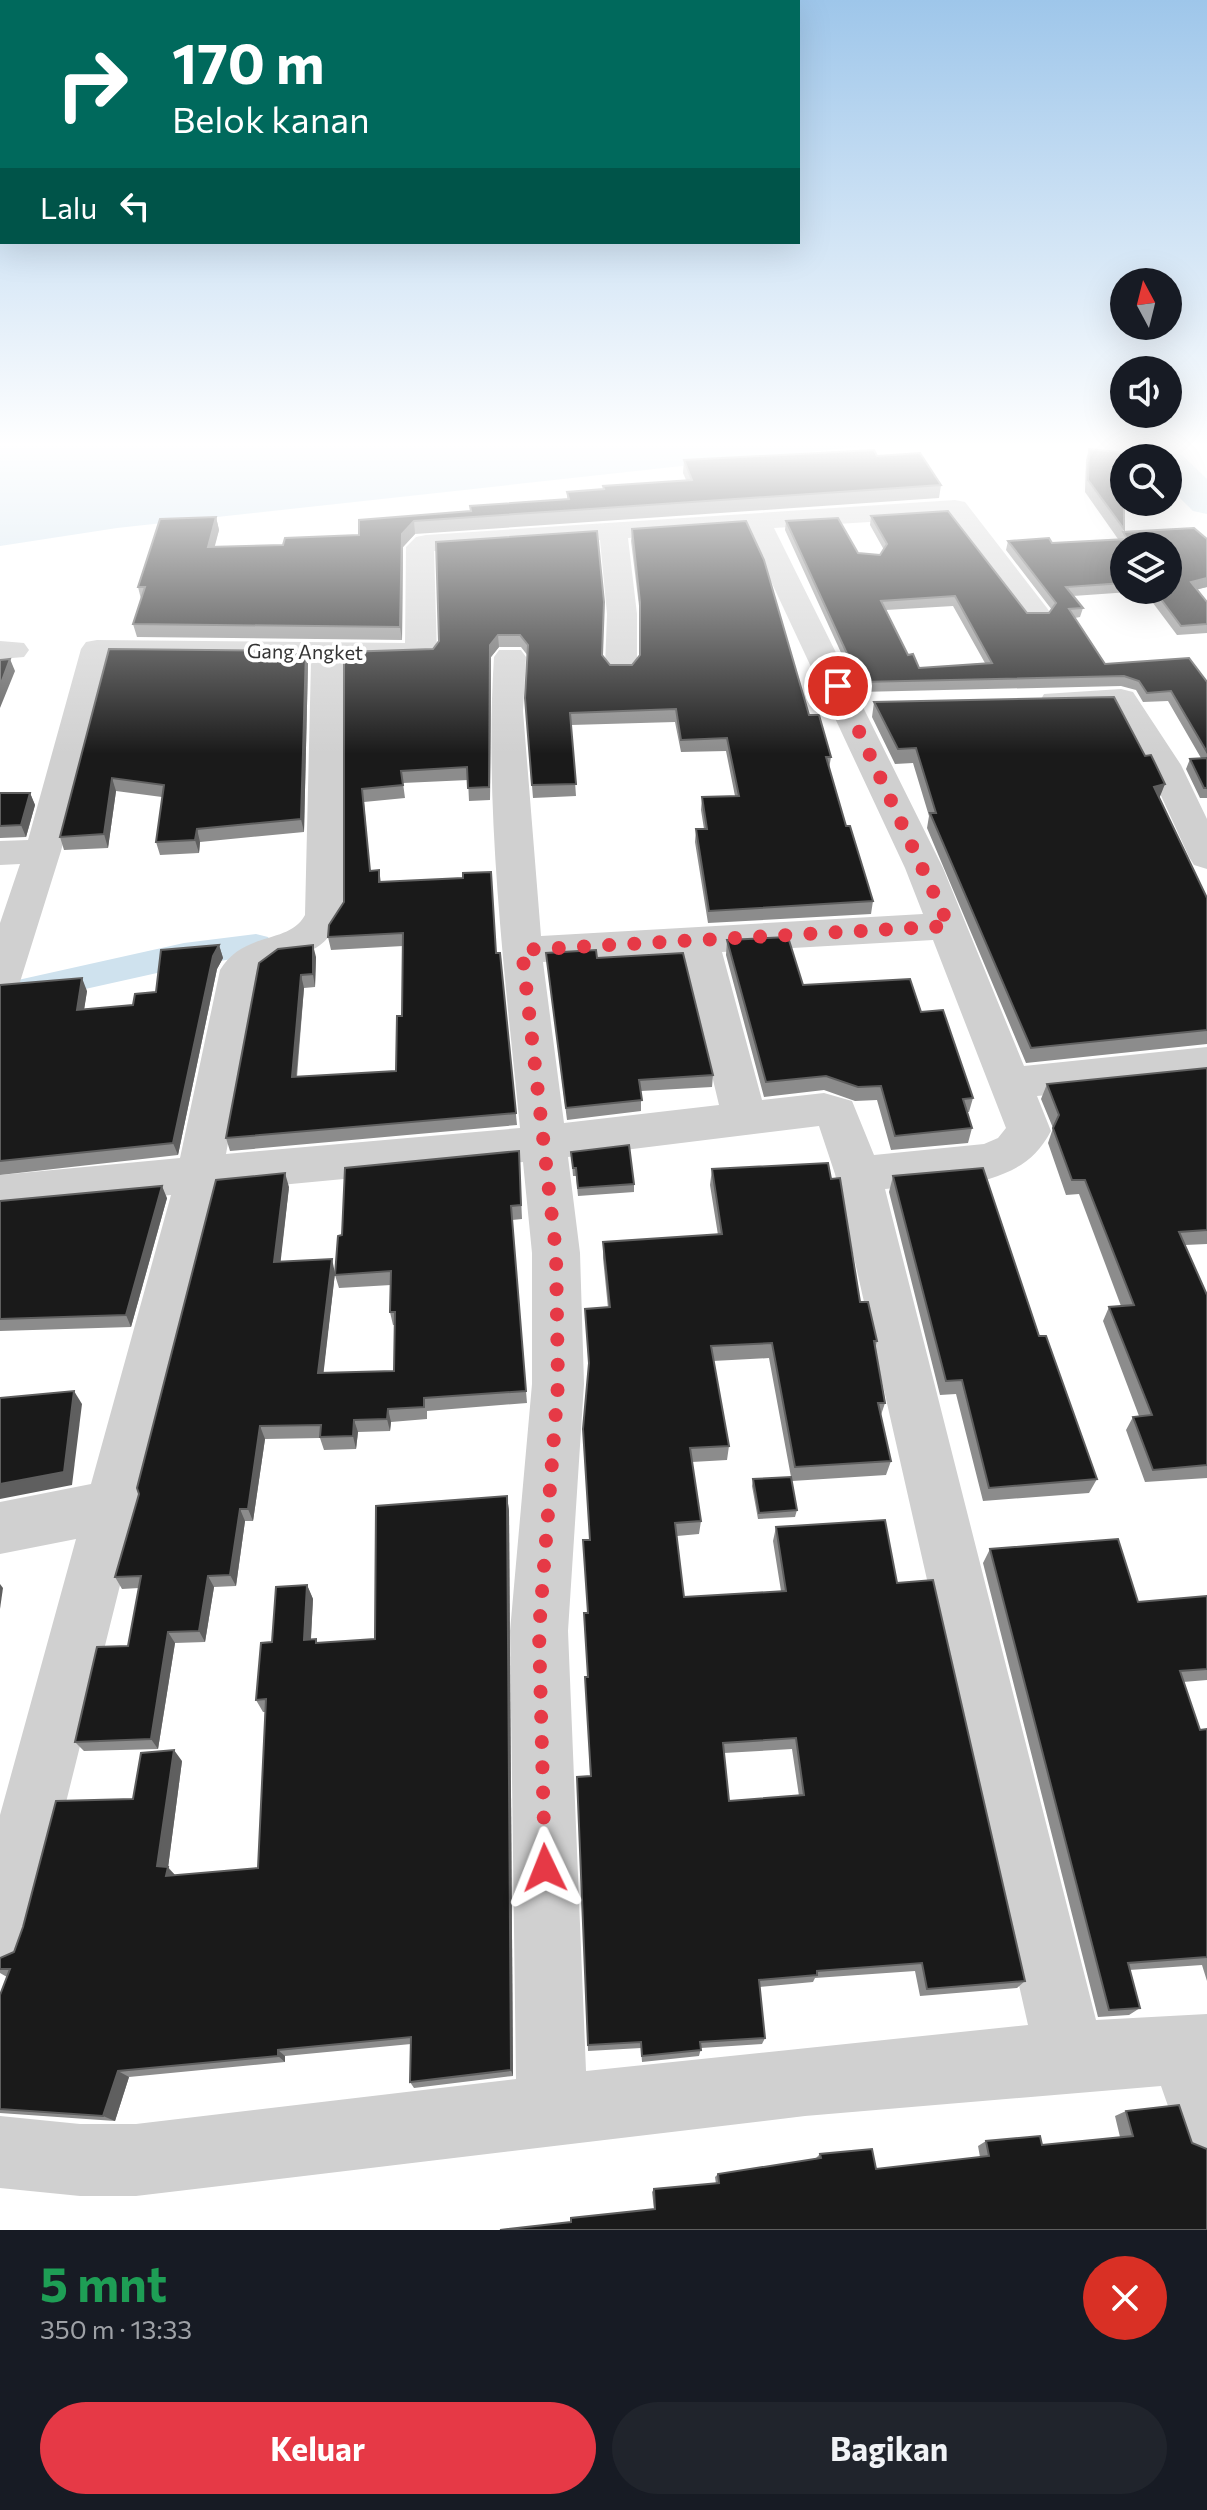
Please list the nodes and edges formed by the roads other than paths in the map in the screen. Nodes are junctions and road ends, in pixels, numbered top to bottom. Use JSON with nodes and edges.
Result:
{"nodes":[{"id":1,"x":421,"y":546,"type":"edge"},
{"id":2,"x":615,"y":546,"type":"edge"},
{"id":3,"x":771,"y":546,"type":"edge"},
{"id":4,"x":984,"y":546,"type":"edge"},
{"id":5,"x":1036,"y":614,"type":"edge"},
{"id":6,"x":327,"y":651,"type":"junction"},
{"id":7,"x":510,"y":657,"type":"dead end"},
{"id":8,"x":621,"y":667,"type":"edge"},
{"id":9,"x":1019,"y":703,"type":"edge"},
{"id":10,"x":43,"y":851,"type":"junction"},
{"id":11,"x":0,"y":853,"type":"edge"},
{"id":12,"x":1207,"y":857,"type":"edge"},
{"id":13,"x":949,"y":926,"type":"junction"},
{"id":14,"x":699,"y":940,"type":"junction"},
{"id":15,"x":522,"y":950,"type":"junction"},
{"id":16,"x":5,"y":964,"type":"edge"},
{"id":17,"x":1207,"y":1063,"type":"edge"},
{"id":18,"x":1011,"y":1083,"type":"junction"},
{"id":19,"x":745,"y":1120,"type":"junction"},
{"id":20,"x":542,"y":1143,"type":"junction"},
{"id":21,"x":858,"y":1174,"type":"junction"},
{"id":22,"x":199,"y":1177,"type":"junction"},
{"id":23,"x":0,"y":1193,"type":"edge"},
{"id":24,"x":116,"y":1505,"type":"junction"},
{"id":25,"x":0,"y":1528,"type":"edge"},
{"id":26,"x":0,"y":1935,"type":"edge"},
{"id":27,"x":1196,"y":2050,"type":"edge"},
{"id":28,"x":1070,"y":2057,"type":"junction"},
{"id":29,"x":552,"y":2111,"type":"junction"},
{"id":30,"x":1207,"y":2121,"type":"edge"},
{"id":31,"x":0,"y":2152,"type":"edge"}],
"edges":[{"from":1,"to":6,"type":"street","name":"Gang Angket"},
{"from":2,"to":8,"type":"street"},
{"from":3,"to":13,"type":"street"},
{"from":4,"to":5,"type":"street","name":"Gang Angket"},
{"from":6,"to":10,"type":"street","name":"Gang Angket"},
{"from":6,"to":22,"type":"street"},
{"from":7,"to":15,"type":"street"},
{"from":9,"to":12,"type":"street"},
{"from":10,"to":11,"type":"street"},
{"from":10,"to":16,"type":"street"},
{"from":13,"to":14,"type":"street"},
{"from":13,"to":18,"type":"street"},
{"from":14,"to":15,"type":"street"},
{"from":14,"to":19,"type":"street"},
{"from":15,"to":20,"type":"street"},
{"from":17,"to":18,"type":"street"},
{"from":18,"to":21,"type":"street"},
{"from":19,"to":20,"type":"street"},
{"from":19,"to":21,"type":"street"},
{"from":20,"to":22,"type":"street"},
{"from":20,"to":29,"type":"street"},
{"from":21,"to":28,"type":"street"},
{"from":22,"to":23,"type":"street"},
{"from":22,"to":24,"type":"street"},
{"from":24,"to":25,"type":"street"},
{"from":24,"to":26,"type":"street"},
{"from":27,"to":28,"type":"street"},
{"from":27,"to":30,"type":"street"},
{"from":28,"to":29,"type":"street"},
{"from":29,"to":31,"type":"street"}]}
